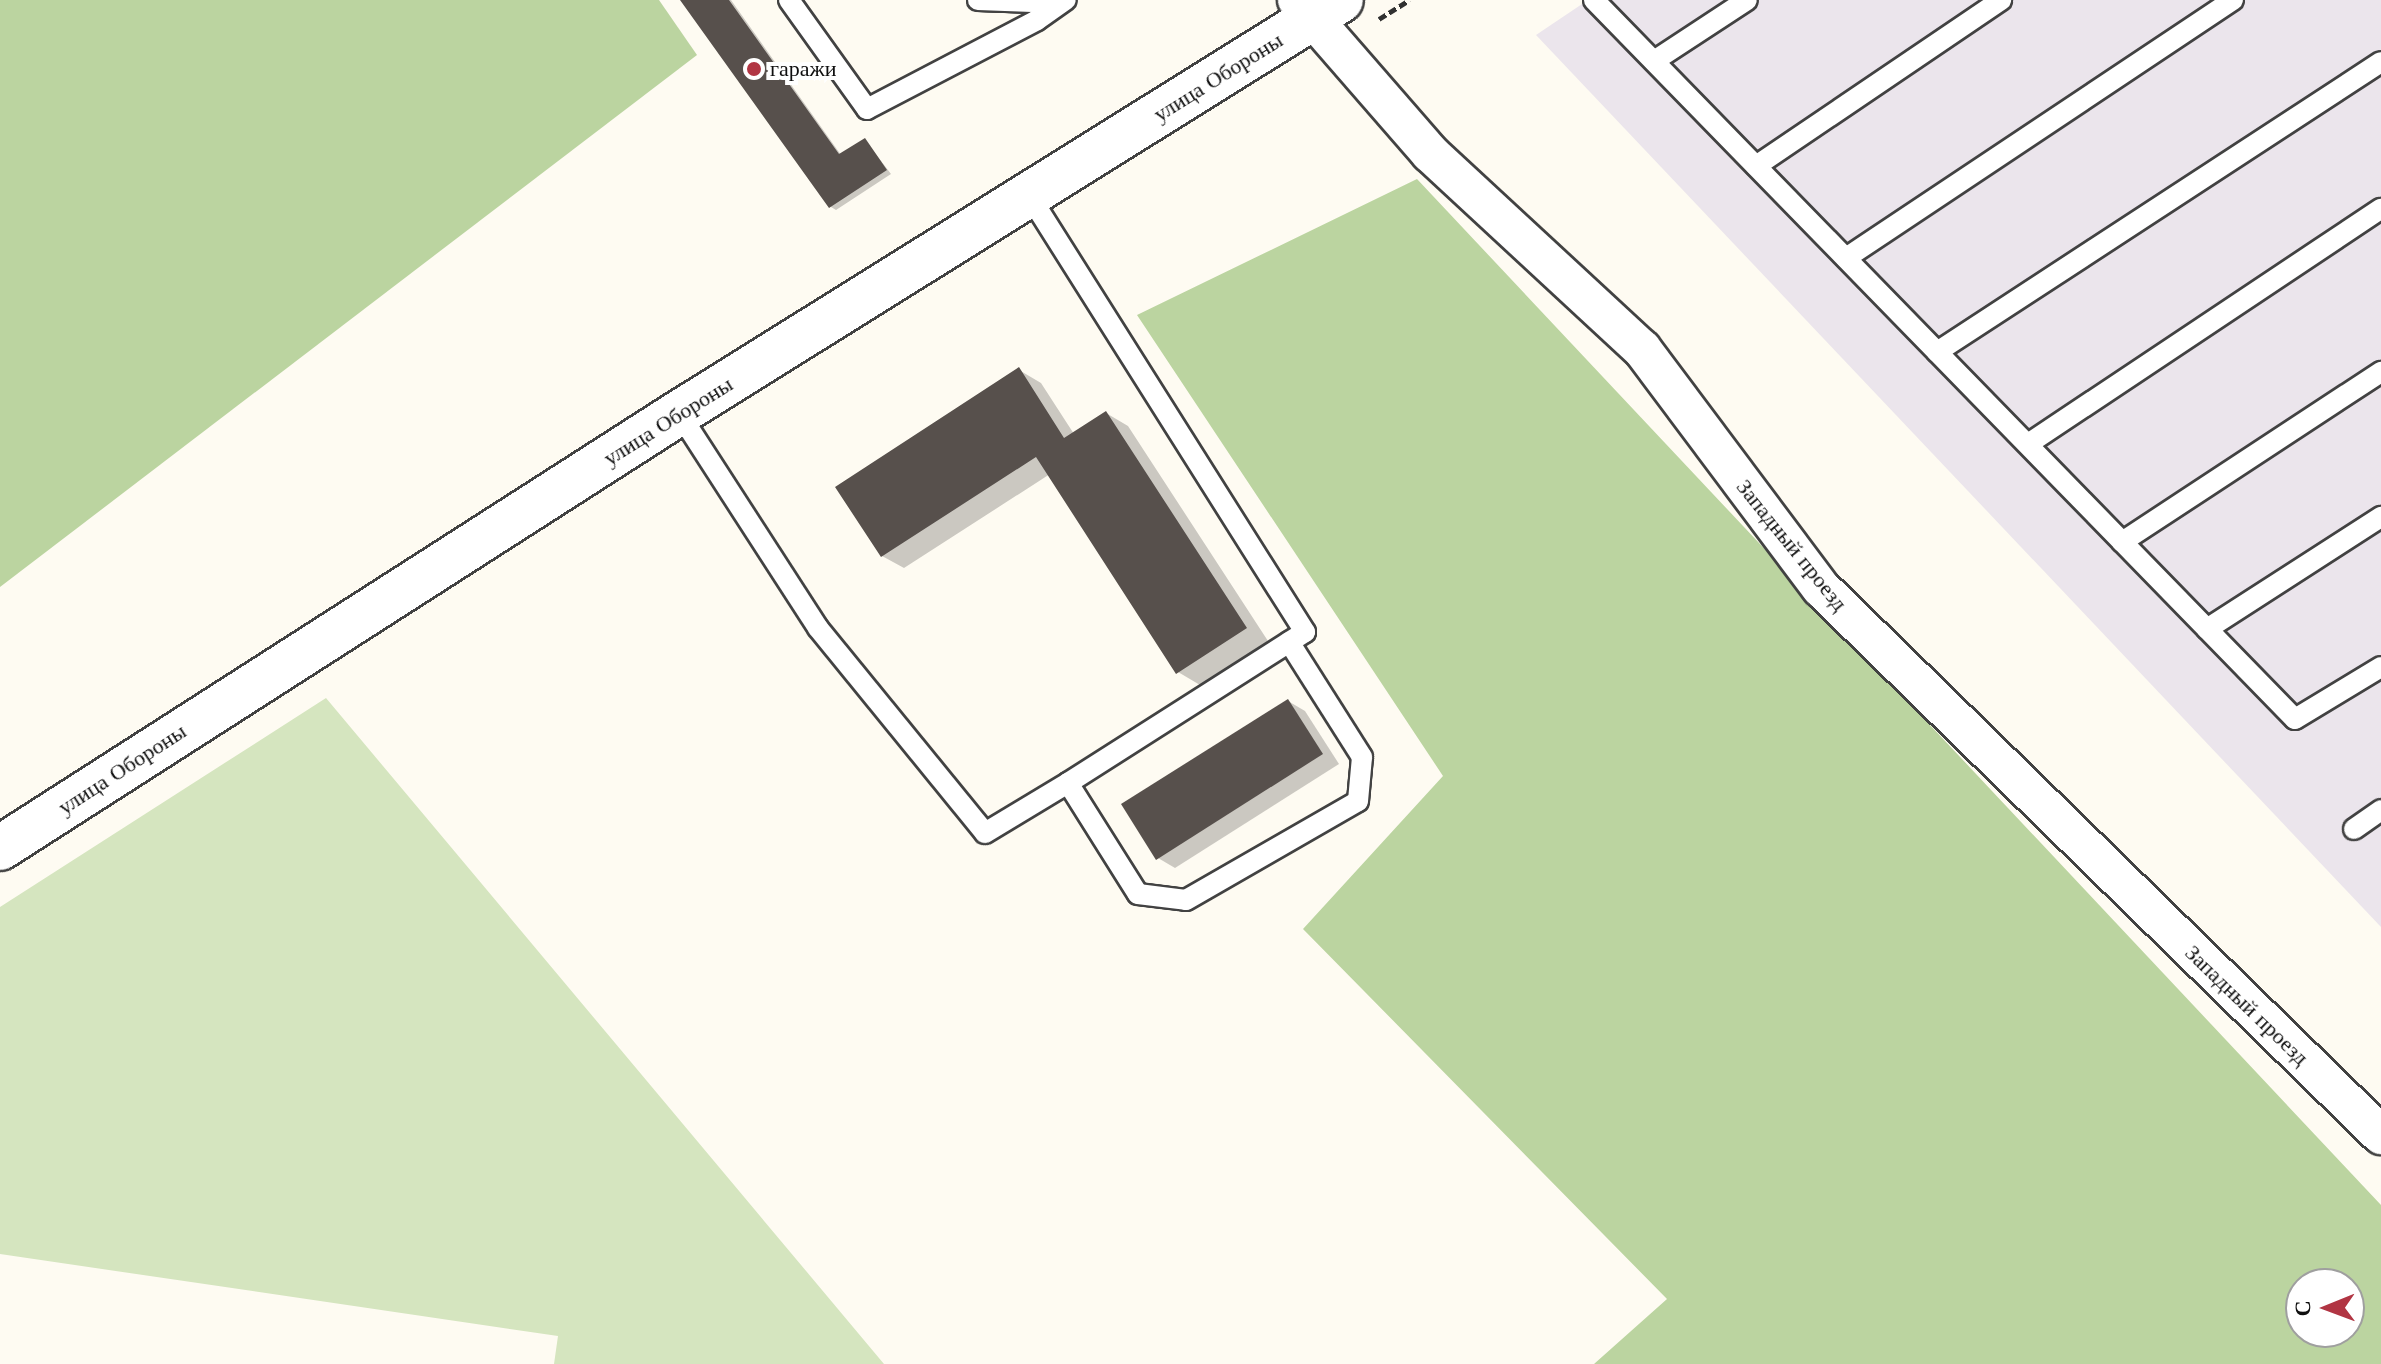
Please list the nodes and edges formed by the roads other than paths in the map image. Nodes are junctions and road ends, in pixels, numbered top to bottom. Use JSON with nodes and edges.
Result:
{"nodes":[{"id":1,"x":789,"y":0,"type":"edge"},
{"id":2,"x":978,"y":0,"type":"edge"},
{"id":3,"x":1594,"y":0,"type":"edge"},
{"id":4,"x":1747,"y":0,"type":"edge"},
{"id":5,"x":2001,"y":0,"type":"edge"},
{"id":6,"x":2233,"y":0,"type":"edge"},
{"id":7,"x":1063,"y":1,"type":"edge"},
{"id":8,"x":1317,"y":6,"type":"edge"},
{"id":9,"x":1654,"y":61,"type":"junction"},
{"id":10,"x":2381,"y":62,"type":"edge"},
{"id":11,"x":1756,"y":166,"type":"junction"},
{"id":12,"x":1029,"y":195,"type":"junction"},
{"id":13,"x":2381,"y":209,"type":"edge"},
{"id":14,"x":1846,"y":258,"type":"junction"},
{"id":15,"x":1937,"y":352,"type":"junction"},
{"id":16,"x":2381,"y":372,"type":"edge"},
{"id":17,"x":679,"y":413,"type":"junction"},
{"id":18,"x":2028,"y":444,"type":"junction"},
{"id":19,"x":2381,"y":517,"type":"edge"},
{"id":20,"x":2122,"y":542,"type":"junction"},
{"id":21,"x":2207,"y":629,"type":"junction"},
{"id":22,"x":1289,"y":642,"type":"junction"},
{"id":23,"x":2381,"y":667,"type":"edge"},
{"id":24,"x":1068,"y":783,"type":"junction"},
{"id":25,"x":2381,"y":810,"type":"edge"},
{"id":26,"x":2354,"y":829,"type":"dead end"},
{"id":27,"x":0,"y":848,"type":"edge"},
{"id":28,"x":2381,"y":1135,"type":"edge"}],
"edges":[{"from":1,"to":7,"type":"lane"},
{"from":2,"to":7,"type":"lane"},
{"from":3,"to":9,"type":"lane"},
{"from":4,"to":9,"type":"lane"},
{"from":5,"to":11,"type":"lane"},
{"from":6,"to":14,"type":"lane"},
{"from":8,"to":12,"type":"street","name":"улица Обороны"},
{"from":8,"to":28,"type":"street","name":"Западный проезд"},
{"from":9,"to":11,"type":"lane"},
{"from":10,"to":15,"type":"lane"},
{"from":11,"to":14,"type":"lane"},
{"from":12,"to":17,"type":"street","name":"улица Обороны"},
{"from":12,"to":22,"type":"lane"},
{"from":13,"to":18,"type":"lane"},
{"from":14,"to":15,"type":"lane"},
{"from":15,"to":18,"type":"lane"},
{"from":16,"to":20,"type":"lane"},
{"from":17,"to":24,"type":"lane"},
{"from":17,"to":27,"type":"street","name":"улица Обороны"},
{"from":18,"to":20,"type":"lane"},
{"from":19,"to":21,"type":"lane"},
{"from":20,"to":21,"type":"lane"},
{"from":21,"to":23,"type":"lane"},
{"from":22,"to":24,"type":"lane"},
{"from":22,"to":24,"type":"lane"},
{"from":25,"to":26,"type":"lane"}]}
